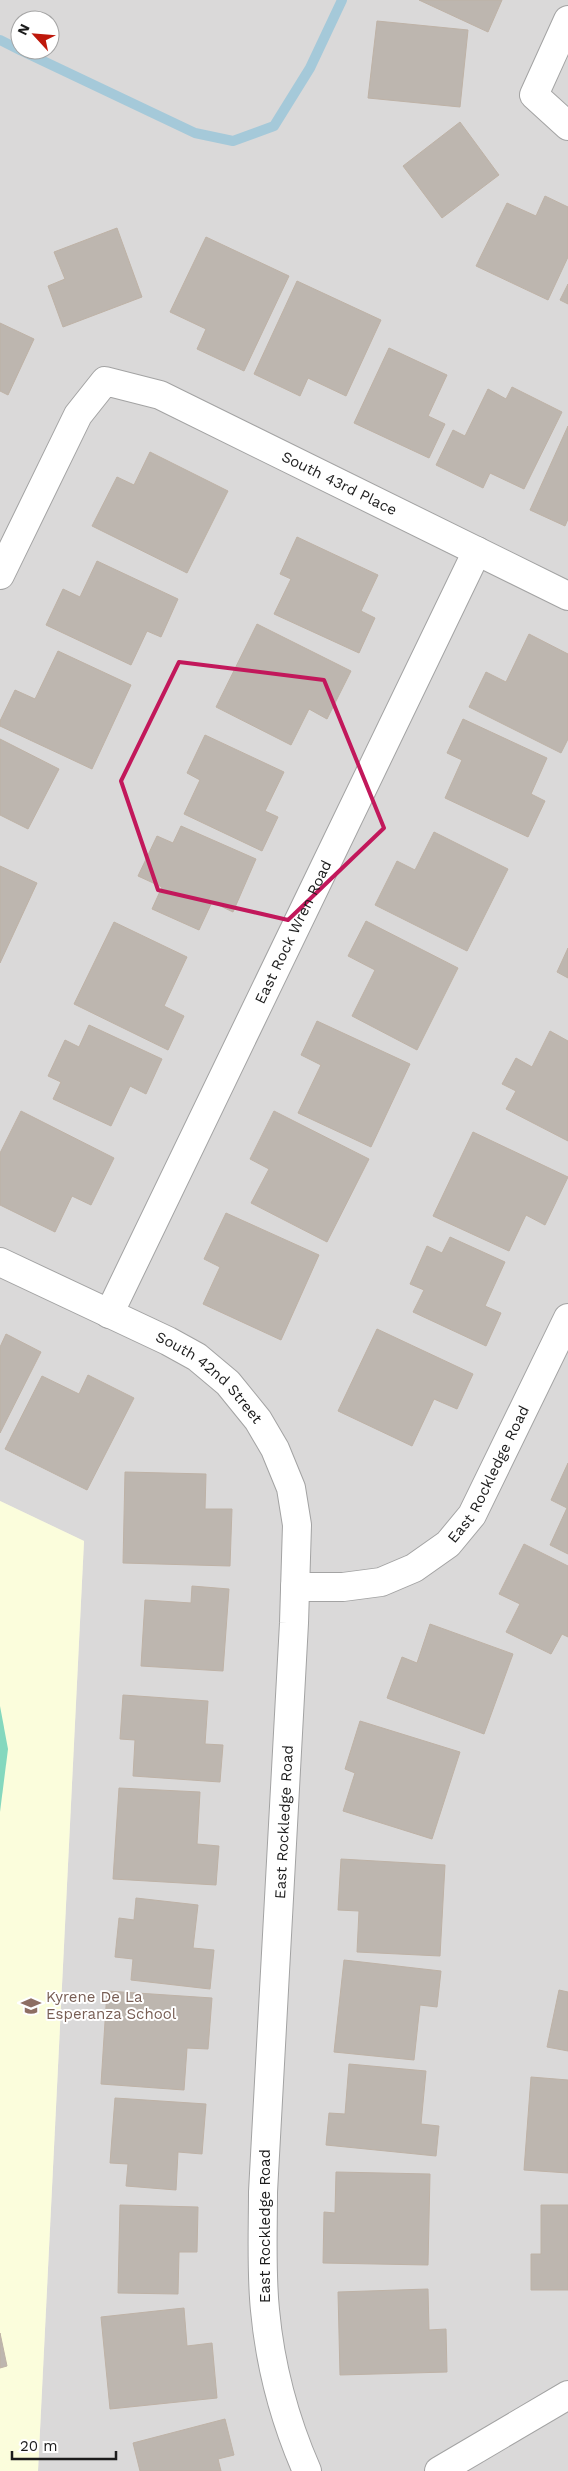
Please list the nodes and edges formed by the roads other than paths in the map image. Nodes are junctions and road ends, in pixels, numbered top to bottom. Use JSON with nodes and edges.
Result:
{"nodes":[{"id":1,"x":568,"y":20,"type":"edge"},
{"id":2,"x":568,"y":126,"type":"edge"},
{"id":3,"x":477,"y":551,"type":"junction"},
{"id":4,"x":0,"y":575,"type":"edge"},
{"id":5,"x":568,"y":596,"type":"edge"},
{"id":6,"x":0,"y":1262,"type":"edge"},
{"id":7,"x":109,"y":1314,"type":"junction"},
{"id":8,"x":568,"y":1318,"type":"edge"},
{"id":9,"x":296,"y":1586,"type":"junction"},
{"id":10,"x":568,"y":2395,"type":"edge"},
{"id":11,"x":307,"y":2471,"type":"edge"},
{"id":12,"x":438,"y":2471,"type":"edge"}],
"edges":[{"from":1,"to":2,"type":"street"},
{"from":3,"to":4,"type":"street","name":"South 43rd Place"},
{"from":3,"to":5,"type":"street","name":"South 43rd Place"},
{"from":3,"to":7,"type":"street","name":"East Rock Wren Road"},
{"from":6,"to":7,"type":"street","name":"South 42nd Street"},
{"from":7,"to":9,"type":"street","name":"South 42nd Street"},
{"from":8,"to":9,"type":"street","name":"East Rockledge Road"},
{"from":9,"to":11,"type":"street","name":"East Rockledge Road"},
{"from":10,"to":12,"type":"street"}]}
